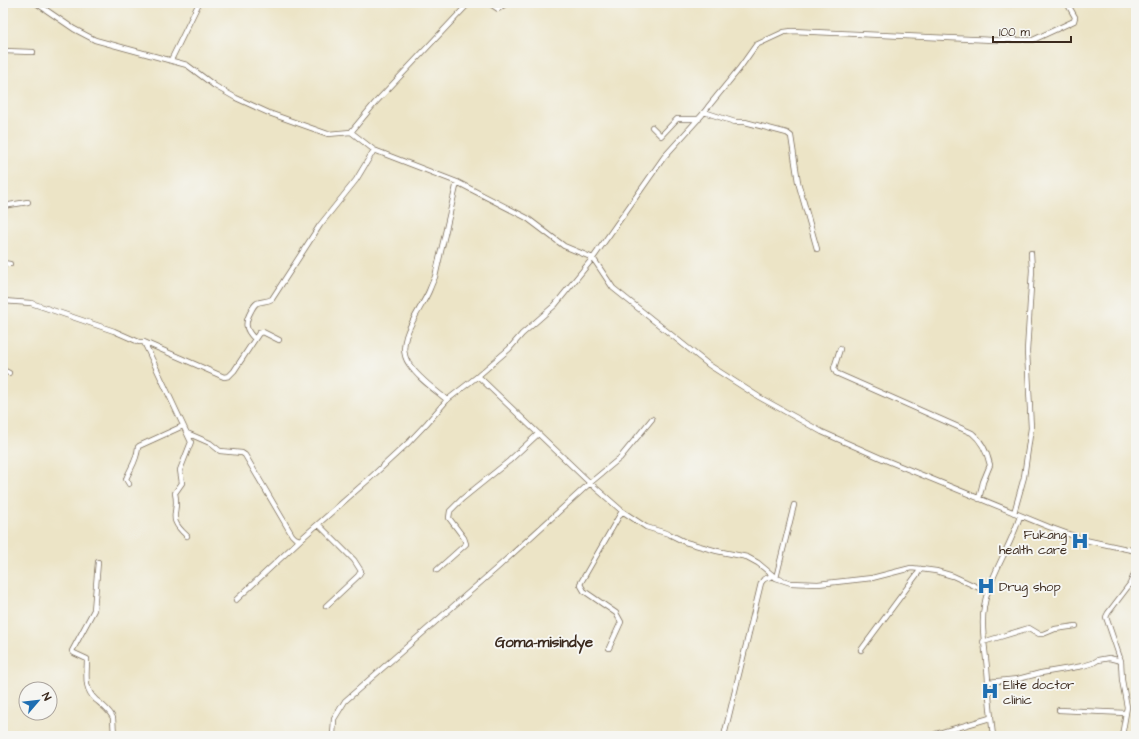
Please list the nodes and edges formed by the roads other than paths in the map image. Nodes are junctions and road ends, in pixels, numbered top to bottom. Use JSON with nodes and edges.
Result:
{"nodes":[{"id":1,"x":36,"y":3,"type":"edge"},
{"id":2,"x":199,"y":3,"type":"edge"},
{"id":3,"x":469,"y":3,"type":"edge"},
{"id":4,"x":489,"y":3,"type":"edge"},
{"id":5,"x":507,"y":3,"type":"edge"},
{"id":6,"x":1067,"y":3,"type":"edge"},
{"id":7,"x":3,"y":50,"type":"edge"},
{"id":8,"x":33,"y":52,"type":"dead end"},
{"id":9,"x":170,"y":60,"type":"junction"},
{"id":10,"x":704,"y":112,"type":"junction"},
{"id":11,"x":699,"y":119,"type":"junction"},
{"id":12,"x":652,"y":127,"type":"dead end"},
{"id":13,"x":351,"y":132,"type":"junction"},
{"id":14,"x":374,"y":150,"type":"junction"},
{"id":15,"x":457,"y":182,"type":"junction"},
{"id":16,"x":28,"y":202,"type":"dead end"},
{"id":17,"x":3,"y":206,"type":"edge"},
{"id":18,"x":817,"y":249,"type":"dead end"},
{"id":19,"x":1031,"y":253,"type":"dead end"},
{"id":20,"x":593,"y":258,"type":"junction"},
{"id":21,"x":3,"y":263,"type":"edge"},
{"id":22,"x":10,"y":264,"type":"dead end"},
{"id":23,"x":3,"y":301,"type":"edge"},
{"id":24,"x":255,"y":339,"type":"junction"},
{"id":25,"x":279,"y":340,"type":"dead end"},
{"id":26,"x":144,"y":342,"type":"junction"},
{"id":27,"x":840,"y":349,"type":"dead end"},
{"id":28,"x":3,"y":370,"type":"edge"},
{"id":29,"x":9,"y":373,"type":"dead end"},
{"id":30,"x":478,"y":376,"type":"junction"},
{"id":31,"x":447,"y":400,"type":"junction"},
{"id":32,"x":652,"y":419,"type":"dead end"},
{"id":33,"x":184,"y":426,"type":"junction"},
{"id":34,"x":187,"y":433,"type":"junction"},
{"id":35,"x":538,"y":434,"type":"junction"},
{"id":36,"x":590,"y":483,"type":"junction"},
{"id":37,"x":129,"y":484,"type":"dead end"},
{"id":38,"x":979,"y":499,"type":"junction"},
{"id":39,"x":794,"y":505,"type":"dead end"},
{"id":40,"x":622,"y":511,"type":"junction"},
{"id":41,"x":1014,"y":514,"type":"junction"},
{"id":42,"x":1020,"y":516,"type":"junction"},
{"id":43,"x":318,"y":524,"type":"junction"},
{"id":44,"x":187,"y":536,"type":"dead end"},
{"id":45,"x":300,"y":540,"type":"junction"},
{"id":46,"x":1136,"y":551,"type":"edge"},
{"id":47,"x":98,"y":562,"type":"dead end"},
{"id":48,"x":921,"y":569,"type":"junction"},
{"id":49,"x":437,"y":570,"type":"dead end"},
{"id":50,"x":1136,"y":570,"type":"edge"},
{"id":51,"x":774,"y":577,"type":"junction"},
{"id":52,"x":988,"y":592,"type":"junction"},
{"id":53,"x":236,"y":600,"type":"dead end"},
{"id":54,"x":326,"y":606,"type":"dead end"},
{"id":55,"x":1076,"y":626,"type":"dead end"},
{"id":56,"x":983,"y":642,"type":"junction"},
{"id":57,"x":609,"y":648,"type":"dead end"},
{"id":58,"x":861,"y":650,"type":"dead end"},
{"id":59,"x":1121,"y":661,"type":"junction"},
{"id":60,"x":988,"y":682,"type":"junction"},
{"id":61,"x":1059,"y":710,"type":"dead end"},
{"id":62,"x":1126,"y":713,"type":"junction"},
{"id":63,"x":990,"y":718,"type":"junction"},
{"id":64,"x":936,"y":734,"type":"dead end"},
{"id":65,"x":114,"y":736,"type":"edge"},
{"id":66,"x":333,"y":736,"type":"edge"},
{"id":67,"x":724,"y":736,"type":"edge"},
{"id":68,"x":992,"y":736,"type":"edge"},
{"id":69,"x":1122,"y":736,"type":"edge"}],
"edges":[{"from":1,"to":9,"type":"street"},
{"from":2,"to":9,"type":"street"},
{"from":3,"to":13,"type":"street"},
{"from":4,"to":5,"type":"street"},
{"from":6,"to":10,"type":"street"},
{"from":7,"to":8,"type":"street"},
{"from":9,"to":13,"type":"street"},
{"from":10,"to":11,"type":"street"},
{"from":10,"to":18,"type":"street"},
{"from":11,"to":12,"type":"street"},
{"from":11,"to":20,"type":"street"},
{"from":13,"to":14,"type":"street"},
{"from":14,"to":15,"type":"street"},
{"from":14,"to":24,"type":"street"},
{"from":15,"to":20,"type":"street"},
{"from":15,"to":31,"type":"street"},
{"from":16,"to":17,"type":"street"},
{"from":19,"to":41,"type":"street"},
{"from":20,"to":30,"type":"street"},
{"from":20,"to":38,"type":"street"},
{"from":21,"to":22,"type":"street"},
{"from":23,"to":26,"type":"street"},
{"from":24,"to":25,"type":"street"},
{"from":24,"to":26,"type":"street"},
{"from":26,"to":33,"type":"street"},
{"from":27,"to":38,"type":"street"},
{"from":28,"to":29,"type":"street"},
{"from":30,"to":31,"type":"street"},
{"from":30,"to":35,"type":"street"},
{"from":31,"to":43,"type":"street"},
{"from":32,"to":36,"type":"street"},
{"from":33,"to":34,"type":"street"},
{"from":33,"to":37,"type":"street"},
{"from":34,"to":44,"type":"street"},
{"from":34,"to":45,"type":"street"},
{"from":35,"to":36,"type":"street"},
{"from":35,"to":49,"type":"street"},
{"from":36,"to":40,"type":"street"},
{"from":36,"to":66,"type":"street"},
{"from":38,"to":41,"type":"street"},
{"from":39,"to":51,"type":"street"},
{"from":40,"to":51,"type":"street"},
{"from":40,"to":57,"type":"street"},
{"from":41,"to":42,"type":"street"},
{"from":42,"to":46,"type":"street"},
{"from":42,"to":52,"type":"street"},
{"from":43,"to":45,"type":"street"},
{"from":43,"to":54,"type":"street"},
{"from":45,"to":53,"type":"street"},
{"from":47,"to":65,"type":"street"},
{"from":48,"to":51,"type":"street"},
{"from":48,"to":52,"type":"street"},
{"from":48,"to":58,"type":"street"},
{"from":50,"to":59,"type":"street"},
{"from":51,"to":67,"type":"street"},
{"from":52,"to":56,"type":"street"},
{"from":55,"to":56,"type":"street"},
{"from":56,"to":60,"type":"street"},
{"from":59,"to":60,"type":"street"},
{"from":59,"to":62,"type":"street"},
{"from":60,"to":63,"type":"street"},
{"from":61,"to":62,"type":"street"},
{"from":62,"to":69,"type":"street"},
{"from":63,"to":64,"type":"street"},
{"from":63,"to":68,"type":"street"}]}
